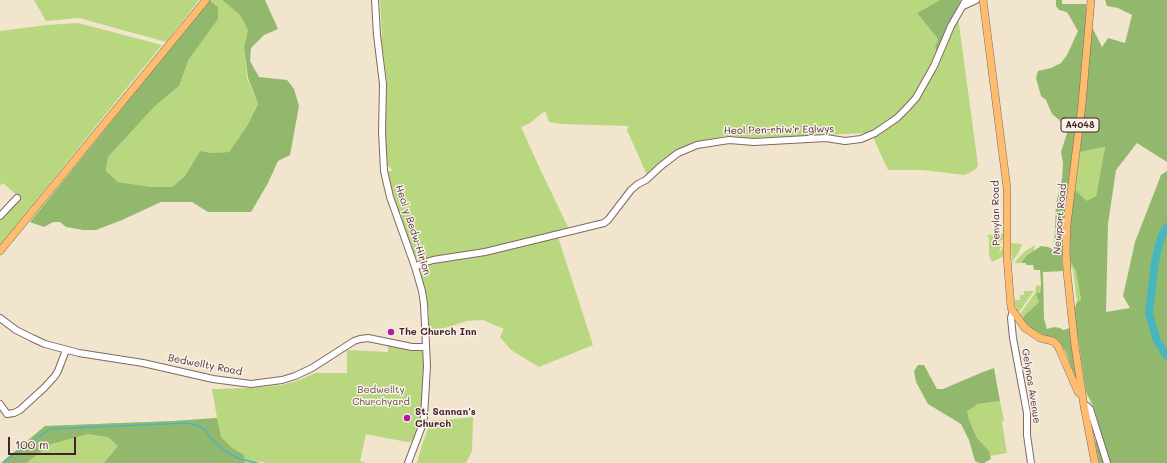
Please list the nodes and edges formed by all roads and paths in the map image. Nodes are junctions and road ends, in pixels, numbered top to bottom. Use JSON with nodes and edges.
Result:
{"nodes":[{"id":1,"x":206,"y":0,"type":"edge"},
{"id":2,"x":375,"y":0,"type":"edge"},
{"id":3,"x":976,"y":0,"type":"edge"},
{"id":4,"x":983,"y":0,"type":"edge"},
{"id":5,"x":1091,"y":0,"type":"edge"},
{"id":6,"x":964,"y":3,"type":"edge"},
{"id":7,"x":17,"y":198,"type":"dead end"},
{"id":8,"x":0,"y":216,"type":"edge"},
{"id":9,"x":0,"y":251,"type":"edge"},
{"id":10,"x":415,"y":267,"type":"junction"},
{"id":11,"x":1014,"y":312,"type":"junction"},
{"id":12,"x":0,"y":318,"type":"edge"},
{"id":13,"x":426,"y":347,"type":"junction"},
{"id":14,"x":66,"y":350,"type":"junction"},
{"id":15,"x":1082,"y":394,"type":"junction"},
{"id":16,"x":0,"y":404,"type":"edge"},
{"id":17,"x":1084,"y":406,"type":"junction"},
{"id":18,"x":408,"y":463,"type":"edge"},
{"id":19,"x":1031,"y":463,"type":"edge"},
{"id":20,"x":1095,"y":463,"type":"edge"},
{"id":21,"x":1107,"y":463,"type":"edge"}],
"edges":[{"from":1,"to":9,"type":"main road"},
{"from":2,"to":10,"type":"street","name":"Heol y Bedw-Hirion"},
{"from":3,"to":6,"type":"street","name":"Heol Pen-rhiw'r Eglwys"},
{"from":4,"to":11,"type":"main road","name":"Penylan Road"},
{"from":5,"to":15,"type":"main road","name":"Newport Road","number":"A4048"},
{"from":6,"to":10,"type":"street","name":"Heol Pen-rhiw'r Eglwys"},
{"from":7,"to":8,"type":"street"},
{"from":10,"to":13,"type":"street","name":"Heol y Bedw-Hirion"},
{"from":11,"to":15,"type":"main road","name":"Penylan Road"},
{"from":11,"to":19,"type":"street","name":"Gelynos Avenue"},
{"from":12,"to":14,"type":"street","name":"Bedwellty Road"},
{"from":13,"to":14,"type":"street","name":"Bedwellty Road"},
{"from":13,"to":18,"type":"street","name":"Heol y Bedw-Hirion"},
{"from":14,"to":16,"type":"street"},
{"from":15,"to":17,"type":"main road","name":"Newport Road","number":"A4048"},
{"from":17,"to":20,"type":"main road","name":"Newport Road","number":"A4048"},
{"from":17,"to":21,"type":"street"}]}
